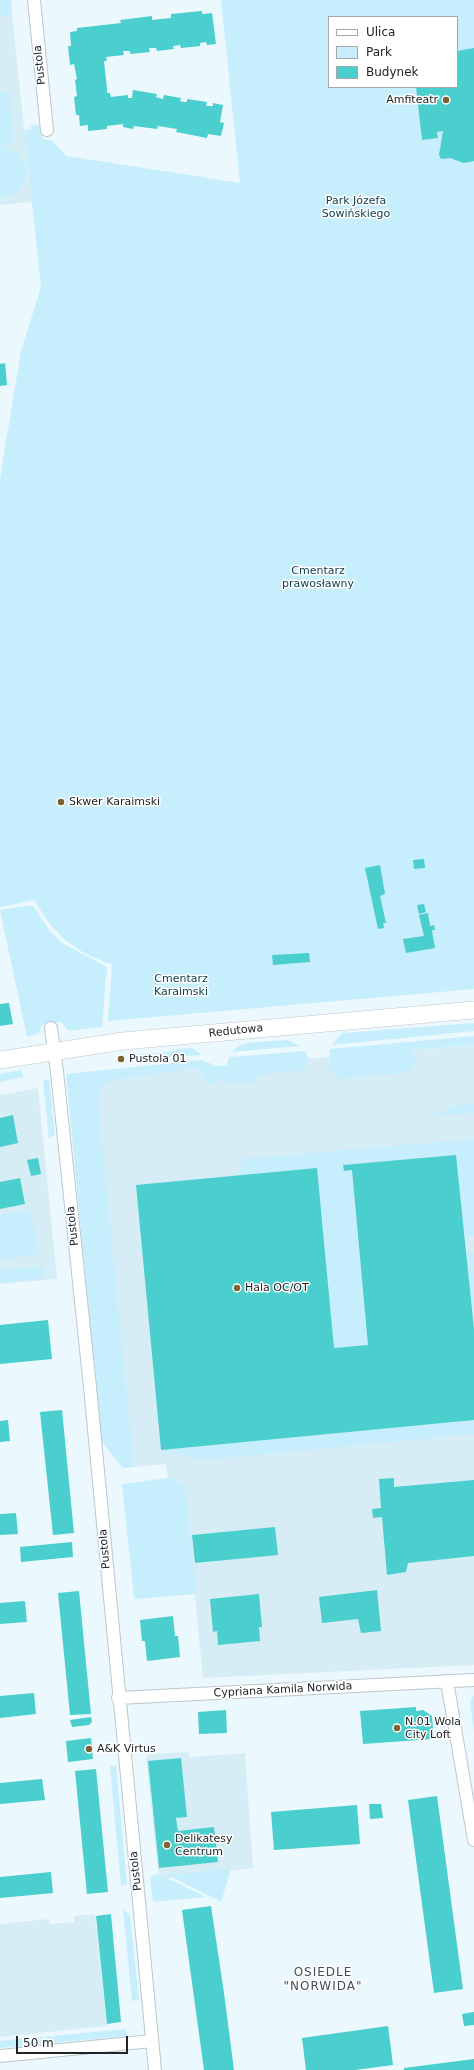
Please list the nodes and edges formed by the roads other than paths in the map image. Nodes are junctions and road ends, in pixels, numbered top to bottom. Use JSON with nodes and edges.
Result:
{"nodes":[{"id":1,"x":34,"y":0,"type":"edge"},
{"id":2,"x":47,"y":130,"type":"dead end"},
{"id":3,"x":474,"y":1010,"type":"edge"},
{"id":4,"x":50,"y":1028,"type":"dead end"},
{"id":5,"x":54,"y":1051,"type":"junction"},
{"id":6,"x":0,"y":1060,"type":"edge"},
{"id":7,"x":474,"y":1680,"type":"edge"},
{"id":8,"x":447,"y":1681,"type":"junction"},
{"id":9,"x":118,"y":1698,"type":"junction"},
{"id":10,"x":474,"y":1840,"type":"edge"},
{"id":11,"x":152,"y":2041,"type":"junction"},
{"id":12,"x":0,"y":2056,"type":"edge"},
{"id":13,"x":155,"y":2070,"type":"edge"}],
"edges":[{"from":1,"to":2,"type":"street","name":"Pustola"},
{"from":3,"to":5,"type":"street","name":"Redutowa"},
{"from":4,"to":5,"type":"street","name":"Pustola"},
{"from":5,"to":6,"type":"street","name":"Redutowa"},
{"from":5,"to":9,"type":"street","name":"Pustola"},
{"from":7,"to":8,"type":"street","name":"Cypriana Kamila Norwida"},
{"from":8,"to":9,"type":"street","name":"Cypriana Kamila Norwida"},
{"from":8,"to":10,"type":"street"},
{"from":9,"to":11,"type":"street","name":"Pustola"},
{"from":11,"to":12,"type":"street"},
{"from":11,"to":13,"type":"street","name":"Pustola"}]}
